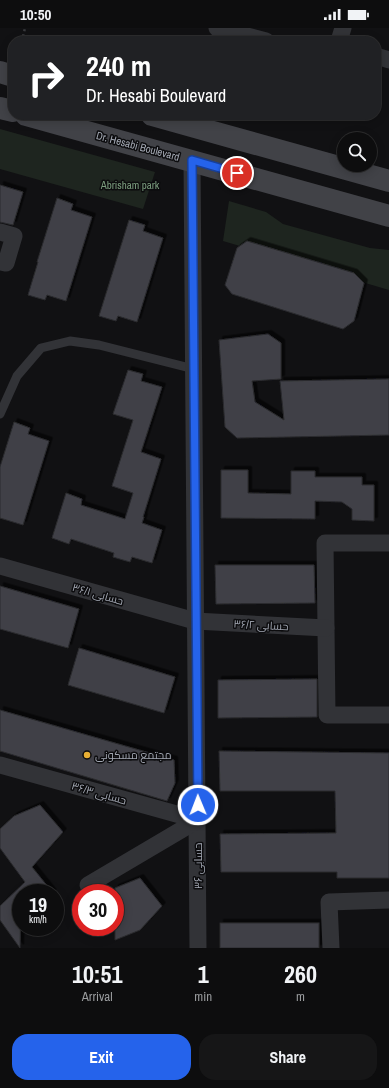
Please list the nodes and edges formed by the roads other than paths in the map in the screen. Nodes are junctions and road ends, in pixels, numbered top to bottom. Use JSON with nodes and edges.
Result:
{"nodes":[{"id":1,"x":217,"y":28,"type":"edge"},
{"id":2,"x":247,"y":36,"type":"edge"},
{"id":3,"x":44,"y":120,"type":"edge"},
{"id":4,"x":170,"y":120,"type":"edge"},
{"id":5,"x":192,"y":160,"type":"junction"},
{"id":6,"x":389,"y":181,"type":"edge"},
{"id":7,"x":389,"y":216,"type":"edge"},
{"id":8,"x":0,"y":232,"type":"edge"},
{"id":9,"x":0,"y":262,"type":"edge"},
{"id":10,"x":194,"y":369,"type":"junction"},
{"id":11,"x":0,"y":414,"type":"edge"},
{"id":12,"x":389,"y":543,"type":"edge"},
{"id":13,"x":0,"y":566,"type":"edge"},
{"id":14,"x":195,"y":621,"type":"junction"},
{"id":15,"x":326,"y":628,"type":"junction"},
{"id":16,"x":389,"y":715,"type":"edge"},
{"id":17,"x":0,"y":765,"type":"edge"},
{"id":18,"x":198,"y":820,"type":"junction"},
{"id":19,"x":90,"y":884,"type":"edge"},
{"id":20,"x":389,"y":900,"type":"edge"},
{"id":21,"x":198,"y":948,"type":"edge"},
{"id":22,"x":331,"y":948,"type":"edge"}],
"edges":[{"from":1,"to":2,"type":"street"},
{"from":3,"to":5,"type":"main road","name":"Dr. Hesabi Boulevard"},
{"from":4,"to":6,"type":"main road"},
{"from":5,"to":7,"type":"main road","name":"Dr. Hesabi Boulevard"},
{"from":5,"to":10,"type":"street","name":"حسابی ۳۶"},
{"from":8,"to":9,"type":"street"},
{"from":10,"to":11,"type":"lane"},
{"from":10,"to":14,"type":"street","name":"حسابی ۳۶"},
{"from":12,"to":15,"type":"street"},
{"from":13,"to":14,"type":"street","name":"حسابی ۳۶/۱"},
{"from":14,"to":15,"type":"street","name":"حسابی ۳۶/۲"},
{"from":14,"to":18,"type":"street","name":"حسابی ۳۶"},
{"from":15,"to":16,"type":"street"},
{"from":17,"to":18,"type":"street","name":"حسابی ۳۶/۳"},
{"from":18,"to":19,"type":"street"},
{"from":18,"to":21,"type":"street","name":"حسابی ۳۶"},
{"from":20,"to":22,"type":"street"}]}
